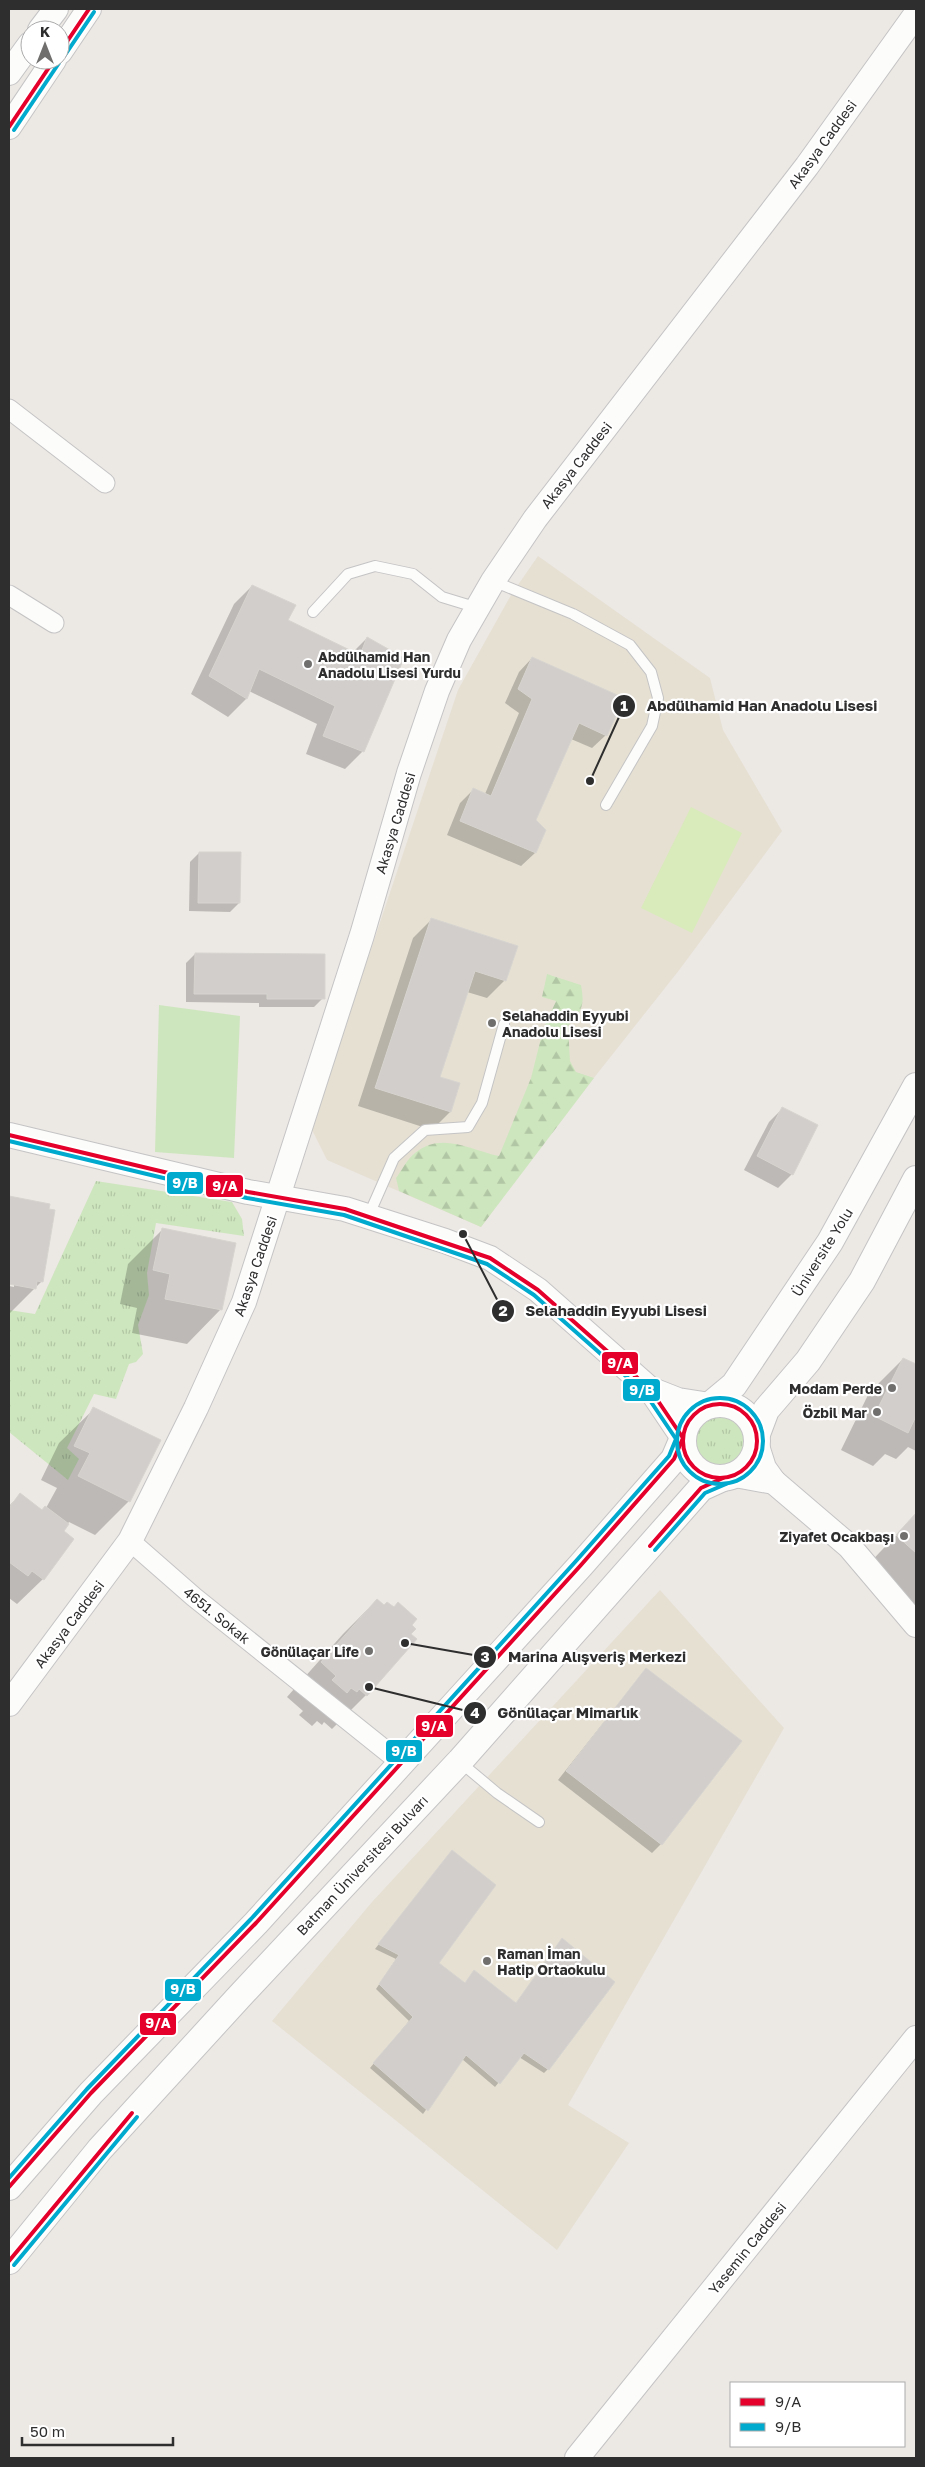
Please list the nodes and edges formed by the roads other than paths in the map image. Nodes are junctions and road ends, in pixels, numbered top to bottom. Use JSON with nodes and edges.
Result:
{"nodes":[{"id":1,"x":56,"y":9,"type":"edge"},
{"id":2,"x":89,"y":9,"type":"edge"},
{"id":3,"x":916,"y":14,"type":"edge"},
{"id":4,"x":48,"y":20,"type":"edge"},
{"id":5,"x":70,"y":37,"type":"edge"},
{"id":6,"x":20,"y":58,"type":"edge"},
{"id":7,"x":47,"y":70,"type":"edge"},
{"id":8,"x":9,"y":73,"type":"edge"},
{"id":9,"x":9,"y":127,"type":"edge"},
{"id":10,"x":9,"y":410,"type":"edge"},
{"id":11,"x":105,"y":483,"type":"dead end"},
{"id":12,"x":493,"y":581,"type":"junction"},
{"id":13,"x":9,"y":595,"type":"edge"},
{"id":14,"x":478,"y":608,"type":"junction"},
{"id":15,"x":313,"y":612,"type":"dead end"},
{"id":16,"x":54,"y":624,"type":"dead end"},
{"id":17,"x":606,"y":805,"type":"dead end"},
{"id":18,"x":504,"y":1024,"type":"dead end"},
{"id":19,"x":916,"y":1086,"type":"edge"},
{"id":20,"x":9,"y":1135,"type":"edge"},
{"id":21,"x":916,"y":1179,"type":"edge"},
{"id":22,"x":278,"y":1198,"type":"junction"},
{"id":23,"x":368,"y":1217,"type":"junction"},
{"id":24,"x":650,"y":1389,"type":"junction"},
{"id":25,"x":710,"y":1405,"type":"junction"},
{"id":26,"x":683,"y":1438,"type":"junction"},
{"id":27,"x":757,"y":1440,"type":"junction"},
{"id":28,"x":729,"y":1476,"type":"junction"},
{"id":29,"x":774,"y":1482,"type":"junction"},
{"id":30,"x":130,"y":1541,"type":"junction"},
{"id":31,"x":916,"y":1625,"type":"edge"},
{"id":32,"x":9,"y":1704,"type":"edge"},
{"id":33,"x":460,"y":1761,"type":"junction"},
{"id":34,"x":400,"y":1762,"type":"junction"},
{"id":35,"x":539,"y":1822,"type":"dead end"},
{"id":36,"x":916,"y":2038,"type":"edge"},
{"id":37,"x":9,"y":2188,"type":"edge"},
{"id":38,"x":9,"y":2261,"type":"edge"},
{"id":39,"x":577,"y":2458,"type":"edge"}],
"edges":[{"from":1,"to":4,"type":"street"},
{"from":2,"to":5,"type":"street"},
{"from":3,"to":12,"type":"street","name":"Akasya Caddesi"},
{"from":6,"to":8,"type":"street"},
{"from":7,"to":9,"type":"street"},
{"from":10,"to":11,"type":"street"},
{"from":12,"to":14,"type":"street","name":"Akasya Caddesi"},
{"from":12,"to":17,"type":"lane"},
{"from":13,"to":16,"type":"street"},
{"from":14,"to":15,"type":"lane"},
{"from":14,"to":22,"type":"street","name":"Akasya Caddesi"},
{"from":18,"to":23,"type":"lane"},
{"from":19,"to":25,"type":"main road","name":"Üniversite Yolu"},
{"from":20,"to":22,"type":"street"},
{"from":21,"to":27,"type":"main road"},
{"from":22,"to":23,"type":"street"},
{"from":22,"to":30,"type":"street","name":"Akasya Caddesi"},
{"from":23,"to":24,"type":"street"},
{"from":24,"to":25,"type":"street"},
{"from":24,"to":26,"type":"street"},
{"from":25,"to":26,"type":"main road"},
{"from":25,"to":27,"type":"main road"},
{"from":26,"to":28,"type":"main road"},
{"from":26,"to":34,"type":"main road"},
{"from":27,"to":28,"type":"main road"},
{"from":27,"to":29,"type":"street"},
{"from":28,"to":29,"type":"street"},
{"from":28,"to":33,"type":"main road","name":"Batman Üniversitesi Bulvarı"},
{"from":29,"to":31,"type":"street"},
{"from":30,"to":32,"type":"street","name":"Akasya Caddesi"},
{"from":30,"to":34,"type":"street","name":"4651. Sokak"},
{"from":33,"to":35,"type":"lane"},
{"from":33,"to":38,"type":"main road","name":"Batman Üniversitesi Bulvarı"},
{"from":34,"to":37,"type":"main road"},
{"from":36,"to":39,"type":"street","name":"Yasemin Caddesi"}]}
